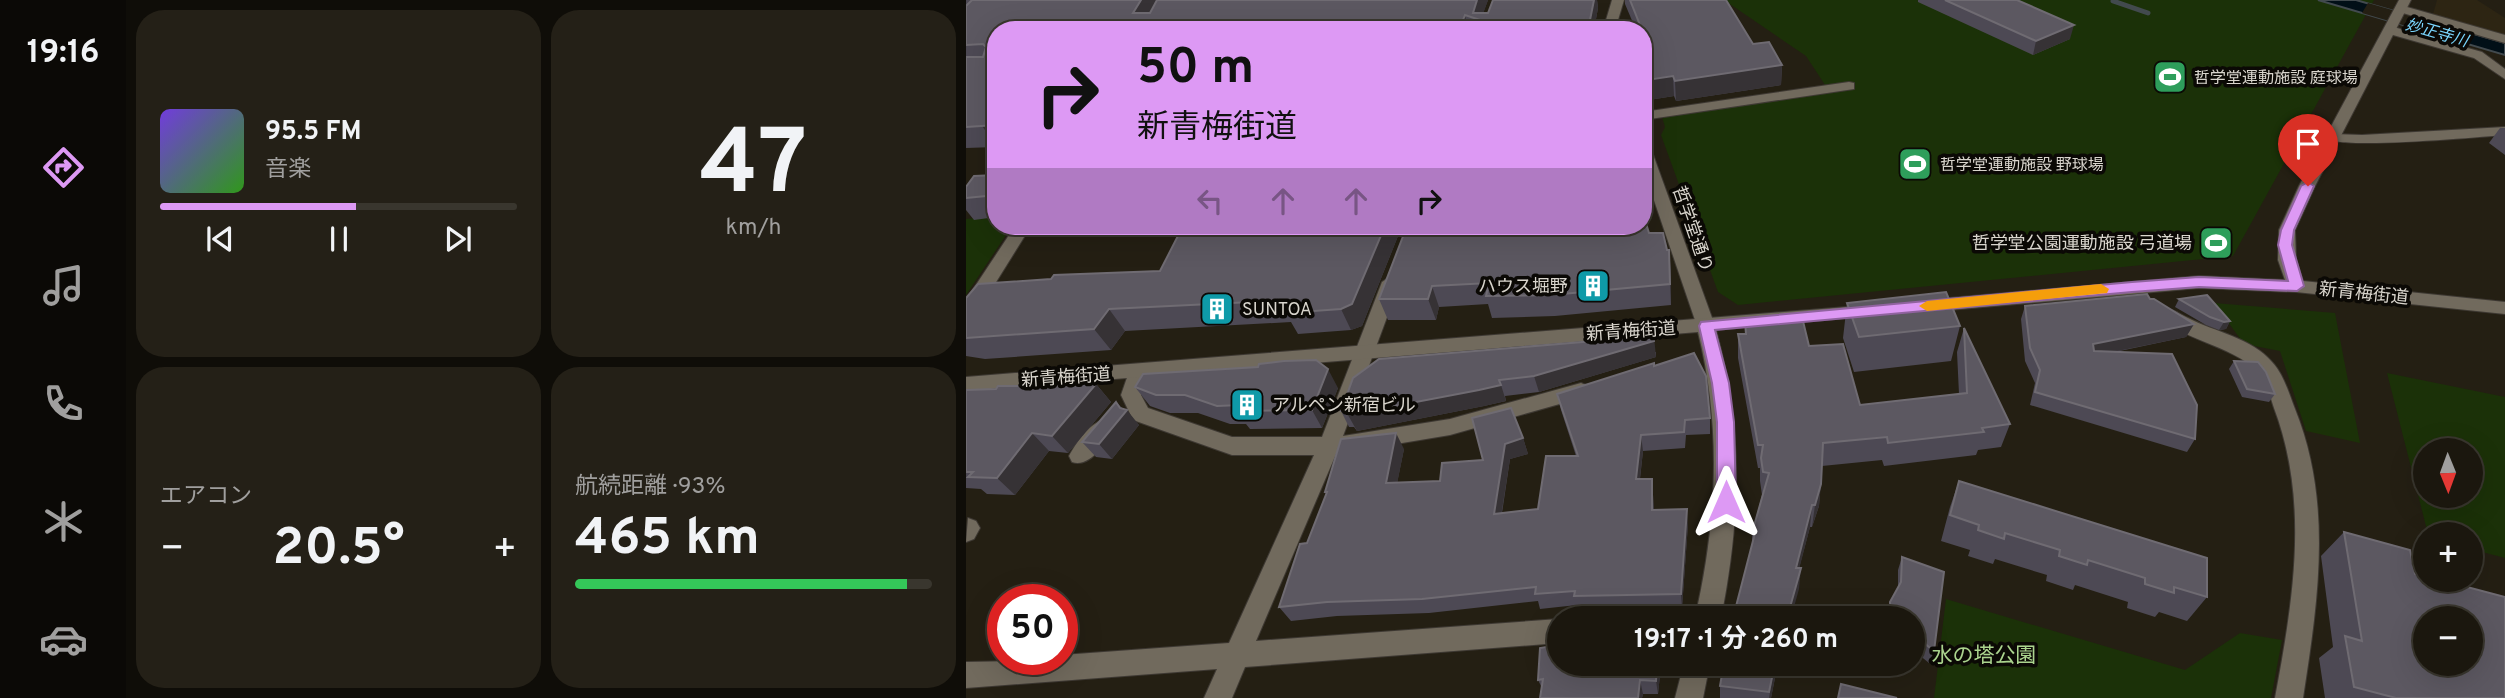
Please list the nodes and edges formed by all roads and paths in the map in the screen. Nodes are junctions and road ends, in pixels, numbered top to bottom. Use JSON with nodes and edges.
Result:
{"nodes":[{"id":1,"x":1619,"y":0,"type":"edge"},
{"id":2,"x":2397,"y":15,"type":"edge"},
{"id":3,"x":1611,"y":21,"type":"edge"},
{"id":4,"x":2505,"y":39,"type":"edge"},
{"id":5,"x":2505,"y":75,"type":"edge"},
{"id":6,"x":1849,"y":86,"type":"dead end"},
{"id":7,"x":1652,"y":115,"type":"edge"},
{"id":8,"x":2505,"y":131,"type":"edge"},
{"id":9,"x":2333,"y":138,"type":"junction"},
{"id":10,"x":1652,"y":174,"type":"edge"},
{"id":11,"x":1017,"y":235,"type":"edge"},
{"id":12,"x":1398,"y":262,"type":"edge"},
{"id":13,"x":2297,"y":286,"type":"junction"},
{"id":14,"x":2132,"y":287,"type":"junction"},
{"id":15,"x":2505,"y":308,"type":"edge"},
{"id":16,"x":966,"y":314,"type":"edge"},
{"id":17,"x":1706,"y":326,"type":"junction"},
{"id":18,"x":1713,"y":349,"type":"junction"},
{"id":19,"x":1364,"y":352,"type":"junction"},
{"id":20,"x":1687,"y":357,"type":"edge"},
{"id":21,"x":1138,"y":371,"type":"junction"},
{"id":22,"x":966,"y":384,"type":"edge"},
{"id":23,"x":1596,"y":386,"type":"edge"},
{"id":24,"x":1131,"y":396,"type":"junction"},
{"id":25,"x":1329,"y":446,"type":"junction"},
{"id":26,"x":1080,"y":456,"type":"edge"},
{"id":27,"x":1711,"y":606,"type":"edge"},
{"id":28,"x":1547,"y":632,"type":"edge"},
{"id":29,"x":1236,"y":656,"type":"junction"},
{"id":30,"x":966,"y":675,"type":"edge"},
{"id":31,"x":1694,"y":676,"type":"edge"},
{"id":32,"x":1218,"y":698,"type":"edge"},
{"id":33,"x":1689,"y":698,"type":"edge"},
{"id":34,"x":2289,"y":698,"type":"edge"}],
"edges":[{"from":1,"to":3,"type":"street"},
{"from":2,"to":4,"type":"street"},
{"from":2,"to":5,"type":"street"},
{"from":2,"to":9,"type":"street"},
{"from":6,"to":7,"type":"street"},
{"from":8,"to":9,"type":"street"},
{"from":9,"to":13,"type":"street"},
{"from":10,"to":17,"type":"street","name":"哲学堂通り"},
{"from":11,"to":16,"type":"street"},
{"from":12,"to":19,"type":"street"},
{"from":13,"to":14,"type":"street","name":"新青梅街道"},
{"from":13,"to":15,"type":"street","name":"新青梅街道"},
{"from":14,"to":17,"type":"street","name":"新青梅街道"},
{"from":14,"to":34,"type":"street"},
{"from":17,"to":18,"type":"street","name":"哲学堂通り"},
{"from":17,"to":19,"type":"street","name":"新青梅街道"},
{"from":18,"to":20,"type":"street"},
{"from":18,"to":27,"type":"street","name":"哲学堂通り"},
{"from":19,"to":21,"type":"street","name":"新青梅街道"},
{"from":19,"to":25,"type":"street"},
{"from":21,"to":22,"type":"street","name":"新青梅街道"},
{"from":21,"to":24,"type":"street"},
{"from":23,"to":25,"type":"street"},
{"from":24,"to":25,"type":"street"},
{"from":24,"to":26,"type":"street"},
{"from":25,"to":29,"type":"street"},
{"from":28,"to":29,"type":"street"},
{"from":29,"to":30,"type":"street"},
{"from":29,"to":32,"type":"street"},
{"from":31,"to":33,"type":"street"}]}
